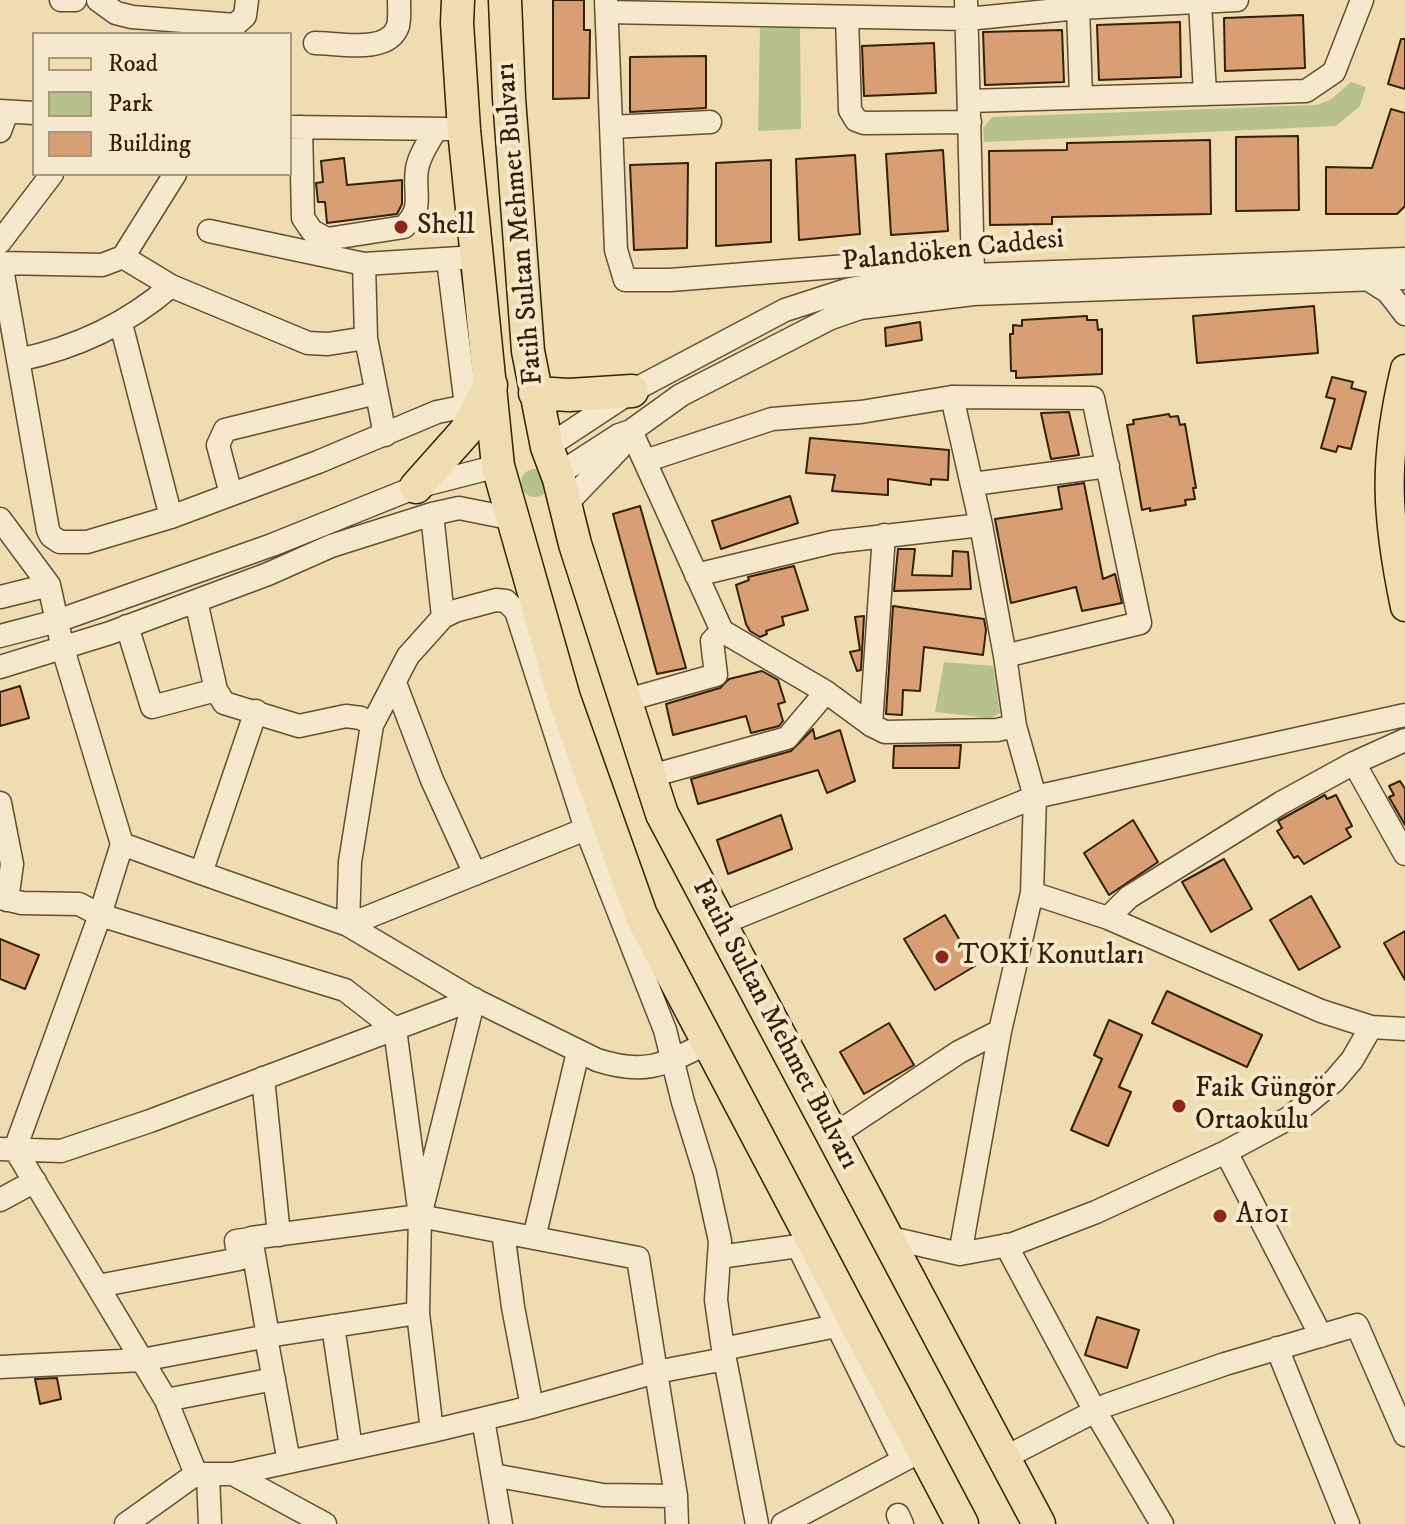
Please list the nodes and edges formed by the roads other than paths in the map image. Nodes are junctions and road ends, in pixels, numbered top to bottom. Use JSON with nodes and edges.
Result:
{"nodes":[{"id":1,"x":61,"y":0,"type":"edge"},
{"id":2,"x":75,"y":0,"type":"edge"},
{"id":3,"x":98,"y":0,"type":"edge"},
{"id":4,"x":247,"y":0,"type":"edge"},
{"id":5,"x":399,"y":0,"type":"edge"},
{"id":6,"x":458,"y":0,"type":"edge"},
{"id":7,"x":505,"y":0,"type":"edge"},
{"id":8,"x":1237,"y":0,"type":"edge"},
{"id":9,"x":1356,"y":0,"type":"edge"},
{"id":10,"x":1200,"y":2,"type":"junction"},
{"id":11,"x":606,"y":6,"type":"edge"},
{"id":12,"x":688,"y":7,"type":"edge"},
{"id":13,"x":773,"y":8,"type":"edge"},
{"id":14,"x":1078,"y":8,"type":"junction"},
{"id":15,"x":967,"y":10,"type":"edge"},
{"id":16,"x":860,"y":11,"type":"edge"},
{"id":17,"x":315,"y":43,"type":"dead end"},
{"id":18,"x":1205,"y":94,"type":"junction"},
{"id":19,"x":1081,"y":96,"type":"junction"},
{"id":20,"x":969,"y":112,"type":"junction"},
{"id":21,"x":32,"y":113,"type":"edge"},
{"id":22,"x":2,"y":118,"type":"edge"},
{"id":23,"x":710,"y":122,"type":"dead end"},
{"id":24,"x":295,"y":127,"type":"edge"},
{"id":25,"x":611,"y":127,"type":"junction"},
{"id":26,"x":450,"y":130,"type":"junction"},
{"id":27,"x":51,"y":176,"type":"edge"},
{"id":28,"x":174,"y":176,"type":"edge"},
{"id":29,"x":209,"y":231,"type":"dead end"},
{"id":30,"x":0,"y":256,"type":"edge"},
{"id":31,"x":123,"y":257,"type":"junction"},
{"id":32,"x":462,"y":259,"type":"junction"},
{"id":33,"x":1405,"y":259,"type":"edge"},
{"id":34,"x":364,"y":264,"type":"junction"},
{"id":35,"x":973,"y":275,"type":"junction"},
{"id":36,"x":1366,"y":278,"type":"junction"},
{"id":37,"x":1405,"y":278,"type":"edge"},
{"id":38,"x":171,"y":286,"type":"junction"},
{"id":39,"x":1405,"y":314,"type":"edge"},
{"id":40,"x":121,"y":324,"type":"junction"},
{"id":41,"x":366,"y":338,"type":"junction"},
{"id":42,"x":18,"y":360,"type":"junction"},
{"id":43,"x":1405,"y":369,"type":"edge"},
{"id":44,"x":376,"y":393,"type":"junction"},
{"id":45,"x":535,"y":393,"type":"junction"},
{"id":46,"x":952,"y":397,"type":"junction"},
{"id":47,"x":480,"y":398,"type":"junction"},
{"id":48,"x":641,"y":403,"type":"junction"},
{"id":49,"x":631,"y":431,"type":"junction"},
{"id":50,"x":385,"y":435,"type":"junction"},
{"id":51,"x":645,"y":461,"type":"junction"},
{"id":52,"x":498,"y":466,"type":"junction"},
{"id":53,"x":1108,"y":466,"type":"junction"},
{"id":54,"x":557,"y":475,"type":"junction"},
{"id":55,"x":973,"y":484,"type":"junction"},
{"id":56,"x":231,"y":494,"type":"junction"},
{"id":57,"x":424,"y":501,"type":"junction"},
{"id":58,"x":171,"y":517,"type":"junction"},
{"id":59,"x":0,"y":519,"type":"edge"},
{"id":60,"x":514,"y":519,"type":"junction"},
{"id":61,"x":981,"y":525,"type":"junction"},
{"id":62,"x":884,"y":535,"type":"junction"},
{"id":63,"x":696,"y":575,"type":"junction"},
{"id":64,"x":49,"y":585,"type":"junction"},
{"id":65,"x":0,"y":597,"type":"edge"},
{"id":66,"x":196,"y":601,"type":"junction"},
{"id":67,"x":1405,"y":607,"type":"edge"},
{"id":68,"x":443,"y":617,"type":"junction"},
{"id":69,"x":57,"y":621,"type":"junction"},
{"id":70,"x":127,"y":626,"type":"junction"},
{"id":71,"x":722,"y":631,"type":"junction"},
{"id":72,"x":0,"y":636,"type":"edge"},
{"id":73,"x":63,"y":649,"type":"junction"},
{"id":74,"x":1005,"y":656,"type":"junction"},
{"id":75,"x":0,"y":667,"type":"edge"},
{"id":76,"x":395,"y":683,"type":"junction"},
{"id":77,"x":216,"y":690,"type":"junction"},
{"id":78,"x":826,"y":692,"type":"junction"},
{"id":79,"x":627,"y":700,"type":"junction"},
{"id":80,"x":256,"y":711,"type":"junction"},
{"id":81,"x":1405,"y":715,"type":"edge"},
{"id":82,"x":372,"y":725,"type":"junction"},
{"id":83,"x":871,"y":725,"type":"junction"},
{"id":84,"x":1015,"y":726,"type":"junction"},
{"id":85,"x":1405,"y":740,"type":"edge"},
{"id":86,"x":1354,"y":763,"type":"junction"},
{"id":87,"x":651,"y":776,"type":"junction"},
{"id":88,"x":1035,"y":797,"type":"junction"},
{"id":89,"x":0,"y":803,"type":"edge"},
{"id":90,"x":586,"y":829,"type":"junction"},
{"id":91,"x":122,"y":844,"type":"junction"},
{"id":92,"x":1405,"y":854,"type":"edge"},
{"id":93,"x":201,"y":873,"type":"junction"},
{"id":94,"x":475,"y":874,"type":"junction"},
{"id":95,"x":1032,"y":893,"type":"junction"},
{"id":96,"x":4,"y":899,"type":"edge"},
{"id":97,"x":100,"y":915,"type":"junction"},
{"id":98,"x":1108,"y":918,"type":"junction"},
{"id":99,"x":720,"y":924,"type":"junction"},
{"id":100,"x":348,"y":925,"type":"junction"},
{"id":101,"x":474,"y":999,"type":"junction"},
{"id":102,"x":1371,"y":1027,"type":"junction"},
{"id":103,"x":395,"y":1029,"type":"junction"},
{"id":104,"x":1405,"y":1029,"type":"edge"},
{"id":105,"x":1000,"y":1031,"type":"junction"},
{"id":106,"x":709,"y":1042,"type":"junction"},
{"id":107,"x":578,"y":1052,"type":"junction"},
{"id":108,"x":671,"y":1061,"type":"junction"},
{"id":109,"x":263,"y":1078,"type":"junction"},
{"id":110,"x":834,"y":1135,"type":"junction"},
{"id":111,"x":8,"y":1149,"type":"edge"},
{"id":112,"x":1226,"y":1152,"type":"junction"},
{"id":113,"x":35,"y":1181,"type":"junction"},
{"id":114,"x":0,"y":1200,"type":"edge"},
{"id":115,"x":420,"y":1216,"type":"junction"},
{"id":116,"x":503,"y":1232,"type":"junction"},
{"id":117,"x":279,"y":1235,"type":"junction"},
{"id":118,"x":886,"y":1237,"type":"junction"},
{"id":119,"x":251,"y":1238,"type":"junction"},
{"id":120,"x":534,"y":1238,"type":"junction"},
{"id":121,"x":806,"y":1245,"type":"junction"},
{"id":122,"x":1006,"y":1245,"type":"junction"},
{"id":123,"x":960,"y":1254,"type":"junction"},
{"id":124,"x":719,"y":1257,"type":"junction"},
{"id":125,"x":98,"y":1286,"type":"junction"},
{"id":126,"x":418,"y":1313,"type":"junction"},
{"id":127,"x":846,"y":1324,"type":"junction"},
{"id":128,"x":333,"y":1326,"type":"junction"},
{"id":129,"x":267,"y":1336,"type":"junction"},
{"id":130,"x":1321,"y":1336,"type":"junction"},
{"id":131,"x":1277,"y":1348,"type":"junction"},
{"id":132,"x":724,"y":1354,"type":"junction"},
{"id":133,"x":142,"y":1360,"type":"junction"},
{"id":134,"x":0,"y":1367,"type":"edge"},
{"id":135,"x":656,"y":1372,"type":"junction"},
{"id":136,"x":274,"y":1379,"type":"junction"},
{"id":137,"x":1395,"y":1384,"type":"edge"},
{"id":138,"x":166,"y":1400,"type":"junction"},
{"id":139,"x":532,"y":1407,"type":"junction"},
{"id":140,"x":1095,"y":1411,"type":"junction"},
{"id":141,"x":483,"y":1419,"type":"junction"},
{"id":142,"x":432,"y":1431,"type":"junction"},
{"id":143,"x":1405,"y":1435,"type":"edge"},
{"id":144,"x":351,"y":1448,"type":"junction"},
{"id":145,"x":913,"y":1455,"type":"junction"},
{"id":146,"x":1004,"y":1458,"type":"junction"},
{"id":147,"x":289,"y":1462,"type":"junction"},
{"id":148,"x":233,"y":1474,"type":"junction"},
{"id":149,"x":202,"y":1475,"type":"junction"},
{"id":150,"x":493,"y":1475,"type":"junction"},
{"id":151,"x":676,"y":1496,"type":"junction"},
{"id":152,"x":126,"y":1524,"type":"edge"},
{"id":153,"x":210,"y":1524,"type":"edge"},
{"id":154,"x":325,"y":1524,"type":"edge"},
{"id":155,"x":501,"y":1524,"type":"edge"},
{"id":156,"x":677,"y":1524,"type":"edge"},
{"id":157,"x":757,"y":1524,"type":"edge"},
{"id":158,"x":783,"y":1524,"type":"edge"},
{"id":159,"x":962,"y":1524,"type":"edge"},
{"id":160,"x":1039,"y":1524,"type":"edge"},
{"id":161,"x":1162,"y":1524,"type":"edge"},
{"id":162,"x":1348,"y":1524,"type":"edge"}],
"edges":[{"from":1,"to":2,"type":"street"},
{"from":3,"to":4,"type":"street"},
{"from":5,"to":17,"type":"street"},
{"from":6,"to":26,"type":"highway","name":"Fatih Sultan Mehmet Bulvarı"},
{"from":7,"to":45,"type":"highway","name":"Fatih Sultan Mehmet Bulvarı"},
{"from":8,"to":10,"type":"street"},
{"from":9,"to":18,"type":"street"},
{"from":10,"to":14,"type":"street"},
{"from":10,"to":18,"type":"street"},
{"from":11,"to":12,"type":"street"},
{"from":11,"to":25,"type":"street"},
{"from":12,"to":13,"type":"street"},
{"from":13,"to":16,"type":"street"},
{"from":14,"to":15,"type":"street"},
{"from":14,"to":19,"type":"street"},
{"from":15,"to":16,"type":"street"},
{"from":15,"to":20,"type":"street"},
{"from":16,"to":20,"type":"street"},
{"from":18,"to":19,"type":"street"},
{"from":19,"to":20,"type":"street"},
{"from":20,"to":35,"type":"street"},
{"from":21,"to":22,"type":"street"},
{"from":23,"to":25,"type":"street"},
{"from":24,"to":26,"type":"street"},
{"from":24,"to":26,"type":"street"},
{"from":25,"to":35,"type":"street"},
{"from":26,"to":32,"type":"highway","name":"Fatih Sultan Mehmet Bulvarı"},
{"from":27,"to":30,"type":"street"},
{"from":28,"to":31,"type":"street"},
{"from":29,"to":34,"type":"street"},
{"from":30,"to":31,"type":"street"},
{"from":30,"to":42,"type":"street"},
{"from":31,"to":38,"type":"street"},
{"from":32,"to":34,"type":"street"},
{"from":32,"to":47,"type":"highway","name":"Fatih Sultan Mehmet Bulvarı"},
{"from":33,"to":35,"type":"street","name":"Palandöken Caddesi"},
{"from":34,"to":41,"type":"street"},
{"from":35,"to":36,"type":"street","name":"Palandöken Caddesi"},
{"from":35,"to":48,"type":"street","name":"Palandöken Caddesi"},
{"from":36,"to":37,"type":"street","name":"Palandöken Caddesi"},
{"from":36,"to":39,"type":"street"},
{"from":38,"to":40,"type":"street"},
{"from":38,"to":41,"type":"street"},
{"from":40,"to":42,"type":"street"},
{"from":40,"to":58,"type":"street"},
{"from":41,"to":44,"type":"street"},
{"from":42,"to":58,"type":"street"},
{"from":43,"to":67,"type":"main road"},
{"from":44,"to":50,"type":"street"},
{"from":44,"to":56,"type":"street"},
{"from":45,"to":48,"type":"highway"},
{"from":45,"to":54,"type":"highway","name":"Fatih Sultan Mehmet Bulvarı"},
{"from":46,"to":51,"type":"street"},
{"from":46,"to":53,"type":"street"},
{"from":46,"to":55,"type":"street"},
{"from":47,"to":50,"type":"street"},
{"from":47,"to":52,"type":"highway","name":"Fatih Sultan Mehmet Bulvarı"},
{"from":47,"to":57,"type":"highway"},
{"from":48,"to":49,"type":"street","name":"Palandöken Caddesi"},
{"from":48,"to":54,"type":"street","name":"Palandöken Caddesi"},
{"from":49,"to":51,"type":"street"},
{"from":49,"to":54,"type":"street","name":"Palandöken Caddesi"},
{"from":49,"to":54,"type":"street","name":"Palandöken Caddesi"},
{"from":50,"to":56,"type":"street"},
{"from":51,"to":63,"type":"street"},
{"from":52,"to":54,"type":"highway"},
{"from":52,"to":57,"type":"street"},
{"from":52,"to":60,"type":"highway","name":"Fatih Sultan Mehmet Bulvarı"},
{"from":53,"to":55,"type":"street"},
{"from":53,"to":74,"type":"street"},
{"from":54,"to":60,"type":"highway"},
{"from":54,"to":79,"type":"highway","name":"Fatih Sultan Mehmet Bulvarı"},
{"from":55,"to":61,"type":"street"},
{"from":56,"to":58,"type":"street"},
{"from":57,"to":60,"type":"street"},
{"from":57,"to":66,"type":"street"},
{"from":57,"to":68,"type":"street"},
{"from":57,"to":69,"type":"street"},
{"from":59,"to":64,"type":"street"},
{"from":60,"to":106,"type":"highway"},
{"from":61,"to":62,"type":"street"},
{"from":61,"to":74,"type":"street"},
{"from":62,"to":63,"type":"street"},
{"from":62,"to":83,"type":"street"},
{"from":63,"to":71,"type":"street"},
{"from":64,"to":65,"type":"street"},
{"from":64,"to":69,"type":"street"},
{"from":66,"to":70,"type":"street"},
{"from":66,"to":77,"type":"street"},
{"from":68,"to":76,"type":"street"},
{"from":68,"to":90,"type":"street"},
{"from":69,"to":72,"type":"street"},
{"from":69,"to":73,"type":"street"},
{"from":70,"to":73,"type":"street"},
{"from":70,"to":77,"type":"street"},
{"from":71,"to":78,"type":"street"},
{"from":71,"to":79,"type":"street"},
{"from":73,"to":75,"type":"street"},
{"from":73,"to":91,"type":"street"},
{"from":74,"to":84,"type":"street"},
{"from":76,"to":82,"type":"street"},
{"from":76,"to":94,"type":"street"},
{"from":77,"to":80,"type":"street"},
{"from":78,"to":83,"type":"street"},
{"from":78,"to":87,"type":"street"},
{"from":79,"to":87,"type":"highway","name":"Fatih Sultan Mehmet Bulvarı"},
{"from":80,"to":82,"type":"street"},
{"from":80,"to":93,"type":"street"},
{"from":81,"to":88,"type":"street"},
{"from":82,"to":100,"type":"street"},
{"from":83,"to":84,"type":"street"},
{"from":84,"to":88,"type":"street"},
{"from":85,"to":86,"type":"street"},
{"from":86,"to":92,"type":"street"},
{"from":86,"to":98,"type":"street"},
{"from":87,"to":99,"type":"highway","name":"Fatih Sultan Mehmet Bulvarı"},
{"from":88,"to":95,"type":"street"},
{"from":88,"to":99,"type":"street"},
{"from":89,"to":96,"type":"street"},
{"from":90,"to":94,"type":"street"},
{"from":90,"to":108,"type":"street"},
{"from":91,"to":93,"type":"street"},
{"from":91,"to":97,"type":"street"},
{"from":93,"to":100,"type":"street"},
{"from":94,"to":100,"type":"street"},
{"from":95,"to":98,"type":"street"},
{"from":95,"to":105,"type":"street"},
{"from":96,"to":97,"type":"street"},
{"from":97,"to":103,"type":"street"},
{"from":97,"to":111,"type":"street"},
{"from":98,"to":102,"type":"street"},
{"from":99,"to":110,"type":"highway","name":"Fatih Sultan Mehmet Bulvarı"},
{"from":100,"to":101,"type":"street"},
{"from":101,"to":103,"type":"street"},
{"from":101,"to":107,"type":"street"},
{"from":101,"to":115,"type":"street"},
{"from":102,"to":104,"type":"street"},
{"from":102,"to":112,"type":"street"},
{"from":103,"to":109,"type":"street"},
{"from":103,"to":115,"type":"street"},
{"from":105,"to":110,"type":"street"},
{"from":105,"to":123,"type":"street"},
{"from":106,"to":108,"type":"street"},
{"from":106,"to":121,"type":"highway"},
{"from":107,"to":108,"type":"street"},
{"from":107,"to":120,"type":"street"},
{"from":108,"to":124,"type":"street"},
{"from":109,"to":111,"type":"street"},
{"from":109,"to":117,"type":"street"},
{"from":110,"to":118,"type":"highway","name":"Fatih Sultan Mehmet Bulvarı"},
{"from":111,"to":113,"type":"street"},
{"from":112,"to":122,"type":"street"},
{"from":112,"to":130,"type":"street"},
{"from":113,"to":114,"type":"street"},
{"from":113,"to":125,"type":"street"},
{"from":115,"to":116,"type":"street"},
{"from":115,"to":117,"type":"street"},
{"from":115,"to":126,"type":"street"},
{"from":116,"to":120,"type":"street"},
{"from":116,"to":139,"type":"street"},
{"from":117,"to":119,"type":"street"},
{"from":118,"to":123,"type":"street"},
{"from":118,"to":146,"type":"highway","name":"Fatih Sultan Mehmet Bulvarı"},
{"from":119,"to":125,"type":"street"},
{"from":119,"to":129,"type":"street"},
{"from":120,"to":135,"type":"street"},
{"from":121,"to":124,"type":"street"},
{"from":121,"to":127,"type":"highway"},
{"from":122,"to":123,"type":"street"},
{"from":122,"to":140,"type":"street"},
{"from":124,"to":132,"type":"street"},
{"from":125,"to":133,"type":"street"},
{"from":126,"to":128,"type":"street"},
{"from":126,"to":142,"type":"street"},
{"from":127,"to":132,"type":"street"},
{"from":127,"to":145,"type":"highway"},
{"from":128,"to":129,"type":"street"},
{"from":128,"to":144,"type":"street"},
{"from":129,"to":133,"type":"street"},
{"from":129,"to":136,"type":"street"},
{"from":130,"to":131,"type":"street"},
{"from":130,"to":137,"type":"street"},
{"from":131,"to":140,"type":"street"},
{"from":131,"to":162,"type":"street"},
{"from":132,"to":135,"type":"street"},
{"from":132,"to":157,"type":"street"},
{"from":133,"to":134,"type":"street"},
{"from":133,"to":138,"type":"street"},
{"from":135,"to":139,"type":"street"},
{"from":135,"to":151,"type":"street"},
{"from":136,"to":138,"type":"street"},
{"from":136,"to":147,"type":"street"},
{"from":137,"to":143,"type":"street"},
{"from":138,"to":149,"type":"street"},
{"from":139,"to":141,"type":"street"},
{"from":140,"to":146,"type":"street"},
{"from":140,"to":161,"type":"street"},
{"from":141,"to":142,"type":"street"},
{"from":141,"to":150,"type":"street"},
{"from":142,"to":144,"type":"street"},
{"from":144,"to":147,"type":"street"},
{"from":145,"to":158,"type":"street"},
{"from":145,"to":159,"type":"highway"},
{"from":146,"to":160,"type":"highway","name":"Fatih Sultan Mehmet Bulvarı"},
{"from":147,"to":148,"type":"street"},
{"from":148,"to":149,"type":"street"},
{"from":148,"to":154,"type":"street"},
{"from":149,"to":152,"type":"street"},
{"from":149,"to":153,"type":"street"},
{"from":150,"to":151,"type":"street"},
{"from":150,"to":155,"type":"street"},
{"from":151,"to":156,"type":"street"}]}
